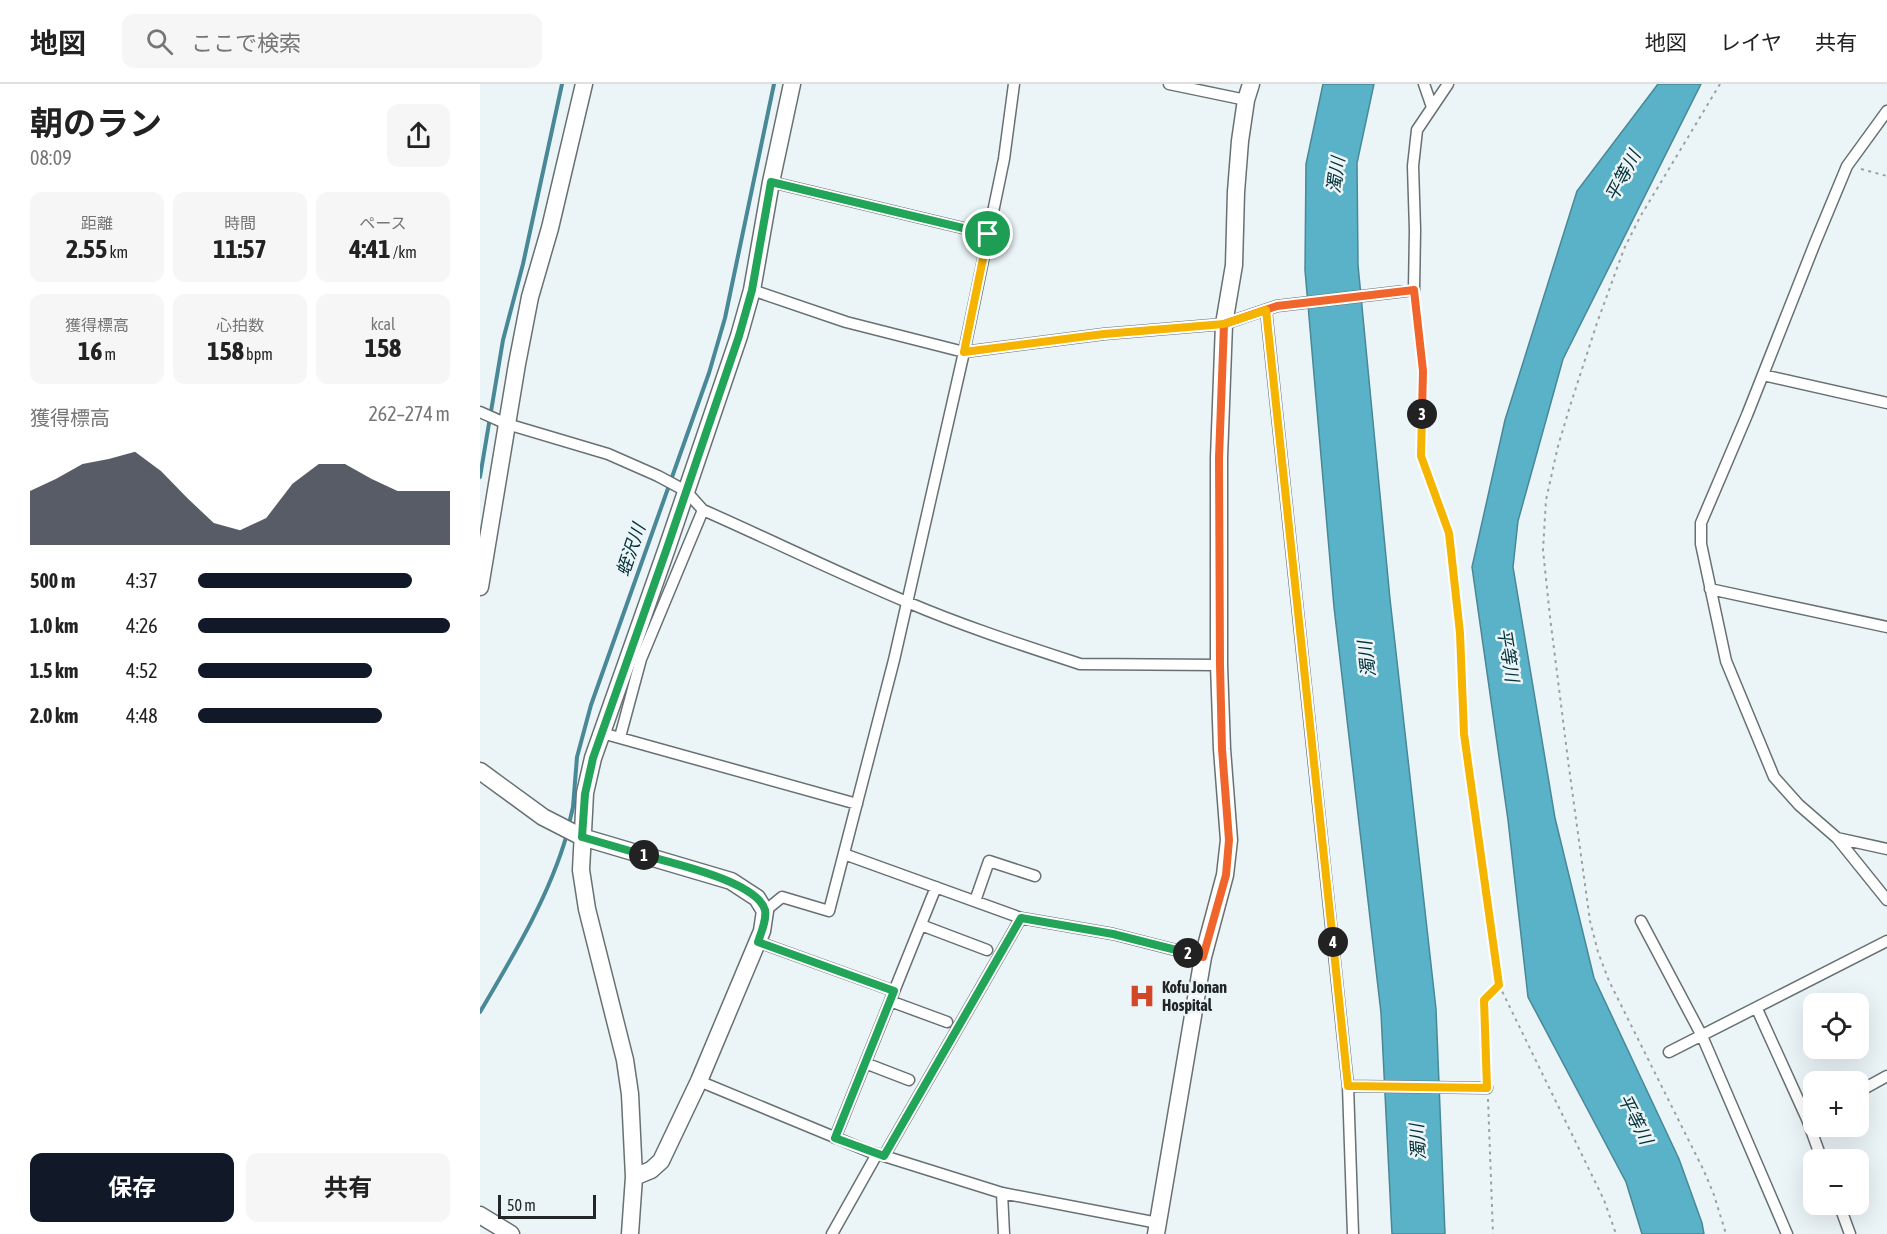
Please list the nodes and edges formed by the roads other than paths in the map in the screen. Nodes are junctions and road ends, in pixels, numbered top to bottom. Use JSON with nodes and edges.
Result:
{"nodes":[{"id":1,"x":584,"y":84,"type":"edge"},
{"id":2,"x":792,"y":84,"type":"edge"},
{"id":3,"x":1014,"y":84,"type":"edge"},
{"id":4,"x":1169,"y":84,"type":"edge"},
{"id":5,"x":1424,"y":84,"type":"edge"},
{"id":6,"x":1448,"y":84,"type":"edge"},
{"id":7,"x":1212,"y":89,"type":"edge"},
{"id":8,"x":1248,"y":92,"type":"edge"},
{"id":9,"x":1432,"y":107,"type":"junction"},
{"id":10,"x":1887,"y":111,"type":"edge"},
{"id":11,"x":771,"y":182,"type":"junction"},
{"id":12,"x":988,"y":234,"type":"junction"},
{"id":13,"x":752,"y":290,"type":"junction"},
{"id":14,"x":1272,"y":308,"type":"junction"},
{"id":15,"x":1224,"y":324,"type":"junction"},
{"id":16,"x":964,"y":352,"type":"junction"},
{"id":17,"x":1763,"y":375,"type":"junction"},
{"id":18,"x":1887,"y":404,"type":"edge"},
{"id":19,"x":481,"y":412,"type":"edge"},
{"id":20,"x":505,"y":422,"type":"junction"},
{"id":21,"x":682,"y":489,"type":"junction"},
{"id":22,"x":703,"y":510,"type":"junction"},
{"id":23,"x":480,"y":587,"type":"edge"},
{"id":24,"x":1710,"y":589,"type":"junction"},
{"id":25,"x":907,"y":602,"type":"junction"},
{"id":26,"x":1887,"y":627,"type":"edge"},
{"id":27,"x":1220,"y":665,"type":"junction"},
{"id":28,"x":629,"y":676,"type":"junction"},
{"id":29,"x":602,"y":733,"type":"junction"},
{"id":30,"x":620,"y":737,"type":"junction"},
{"id":31,"x":480,"y":771,"type":"edge"},
{"id":32,"x":857,"y":804,"type":"junction"},
{"id":33,"x":572,"y":832,"type":"junction"},
{"id":34,"x":1837,"y":837,"type":"junction"},
{"id":35,"x":1887,"y":849,"type":"edge"},
{"id":36,"x":844,"y":854,"type":"junction"},
{"id":37,"x":1035,"y":876,"type":"dead end"},
{"id":38,"x":936,"y":887,"type":"junction"},
{"id":39,"x":1887,"y":900,"type":"edge"},
{"id":40,"x":975,"y":901,"type":"junction"},
{"id":41,"x":765,"y":911,"type":"junction"},
{"id":42,"x":1021,"y":918,"type":"junction"},
{"id":43,"x":1641,"y":921,"type":"dead end"},
{"id":44,"x":921,"y":925,"type":"junction"},
{"id":45,"x":1887,"y":941,"type":"edge"},
{"id":46,"x":758,"y":942,"type":"junction"},
{"id":47,"x":987,"y":950,"type":"dead end"},
{"id":48,"x":1203,"y":957,"type":"junction"},
{"id":49,"x":892,"y":996,"type":"junction"},
{"id":50,"x":1758,"y":1009,"type":"junction"},
{"id":51,"x":947,"y":1022,"type":"dead end"},
{"id":52,"x":1702,"y":1036,"type":"junction"},
{"id":53,"x":1670,"y":1052,"type":"dead end"},
{"id":54,"x":865,"y":1063,"type":"junction"},
{"id":55,"x":1887,"y":1077,"type":"edge"},
{"id":56,"x":909,"y":1080,"type":"dead end"},
{"id":57,"x":699,"y":1081,"type":"junction"},
{"id":58,"x":1354,"y":1086,"type":"junction"},
{"id":59,"x":1869,"y":1086,"type":"edge"},
{"id":60,"x":1487,"y":1088,"type":"road end"},
{"id":61,"x":1803,"y":1102,"type":"edge"},
{"id":62,"x":835,"y":1138,"type":"junction"},
{"id":63,"x":881,"y":1155,"type":"junction"},
{"id":64,"x":634,"y":1177,"type":"junction"},
{"id":65,"x":1002,"y":1193,"type":"junction"},
{"id":66,"x":480,"y":1215,"type":"edge"},
{"id":67,"x":1843,"y":1215,"type":"edge"},
{"id":68,"x":1157,"y":1228,"type":"edge"},
{"id":69,"x":512,"y":1234,"type":"edge"},
{"id":70,"x":630,"y":1234,"type":"edge"},
{"id":71,"x":832,"y":1234,"type":"edge"},
{"id":72,"x":1004,"y":1234,"type":"edge"},
{"id":73,"x":1353,"y":1234,"type":"edge"},
{"id":74,"x":1787,"y":1234,"type":"edge"},
{"id":75,"x":1850,"y":1234,"type":"edge"}],
"edges":[{"from":1,"to":20,"type":"street"},
{"from":2,"to":11,"type":"street"},
{"from":3,"to":12,"type":"street"},
{"from":4,"to":7,"type":"street"},
{"from":5,"to":9,"type":"street"},
{"from":6,"to":9,"type":"street"},
{"from":7,"to":8,"type":"street"},
{"from":8,"to":15,"type":"street"},
{"from":9,"to":14,"type":"street"},
{"from":10,"to":17,"type":"street"},
{"from":11,"to":12,"type":"street"},
{"from":11,"to":13,"type":"street"},
{"from":12,"to":16,"type":"street"},
{"from":13,"to":16,"type":"street"},
{"from":13,"to":21,"type":"street"},
{"from":14,"to":15,"type":"street"},
{"from":14,"to":58,"type":"street"},
{"from":15,"to":16,"type":"street"},
{"from":15,"to":27,"type":"street"},
{"from":16,"to":25,"type":"street"},
{"from":17,"to":18,"type":"street"},
{"from":17,"to":24,"type":"street"},
{"from":19,"to":20,"type":"street"},
{"from":20,"to":21,"type":"street"},
{"from":20,"to":23,"type":"street"},
{"from":21,"to":22,"type":"street"},
{"from":21,"to":28,"type":"street"},
{"from":22,"to":25,"type":"street"},
{"from":22,"to":28,"type":"street"},
{"from":24,"to":26,"type":"street"},
{"from":24,"to":34,"type":"street"},
{"from":25,"to":27,"type":"street"},
{"from":25,"to":32,"type":"street"},
{"from":27,"to":48,"type":"street"},
{"from":28,"to":29,"type":"street"},
{"from":28,"to":30,"type":"street"},
{"from":29,"to":30,"type":"street"},
{"from":29,"to":33,"type":"street"},
{"from":30,"to":32,"type":"street"},
{"from":31,"to":33,"type":"street"},
{"from":32,"to":36,"type":"street"},
{"from":33,"to":41,"type":"street"},
{"from":33,"to":64,"type":"street"},
{"from":34,"to":35,"type":"street"},
{"from":34,"to":39,"type":"street"},
{"from":36,"to":38,"type":"street"},
{"from":36,"to":41,"type":"street"},
{"from":37,"to":40,"type":"street"},
{"from":38,"to":40,"type":"street"},
{"from":38,"to":44,"type":"street"},
{"from":40,"to":42,"type":"street"},
{"from":41,"to":46,"type":"street"},
{"from":42,"to":48,"type":"street"},
{"from":42,"to":63,"type":"street"},
{"from":43,"to":52,"type":"street"},
{"from":44,"to":47,"type":"street"},
{"from":44,"to":49,"type":"street"},
{"from":45,"to":50,"type":"street"},
{"from":46,"to":49,"type":"street"},
{"from":46,"to":57,"type":"street"},
{"from":48,"to":68,"type":"street"},
{"from":49,"to":51,"type":"street"},
{"from":49,"to":54,"type":"street"},
{"from":50,"to":52,"type":"street"},
{"from":50,"to":61,"type":"street"},
{"from":52,"to":53,"type":"street"},
{"from":52,"to":74,"type":"street"},
{"from":54,"to":56,"type":"street"},
{"from":54,"to":62,"type":"street"},
{"from":55,"to":59,"type":"street"},
{"from":57,"to":62,"type":"street"},
{"from":57,"to":64,"type":"street"},
{"from":58,"to":60,"type":"street"},
{"from":58,"to":73,"type":"street"},
{"from":62,"to":63,"type":"street"},
{"from":63,"to":65,"type":"street"},
{"from":63,"to":71,"type":"street"},
{"from":64,"to":70,"type":"street"},
{"from":65,"to":68,"type":"street"},
{"from":65,"to":72,"type":"street"},
{"from":66,"to":69,"type":"street"},
{"from":67,"to":75,"type":"street"}]}
